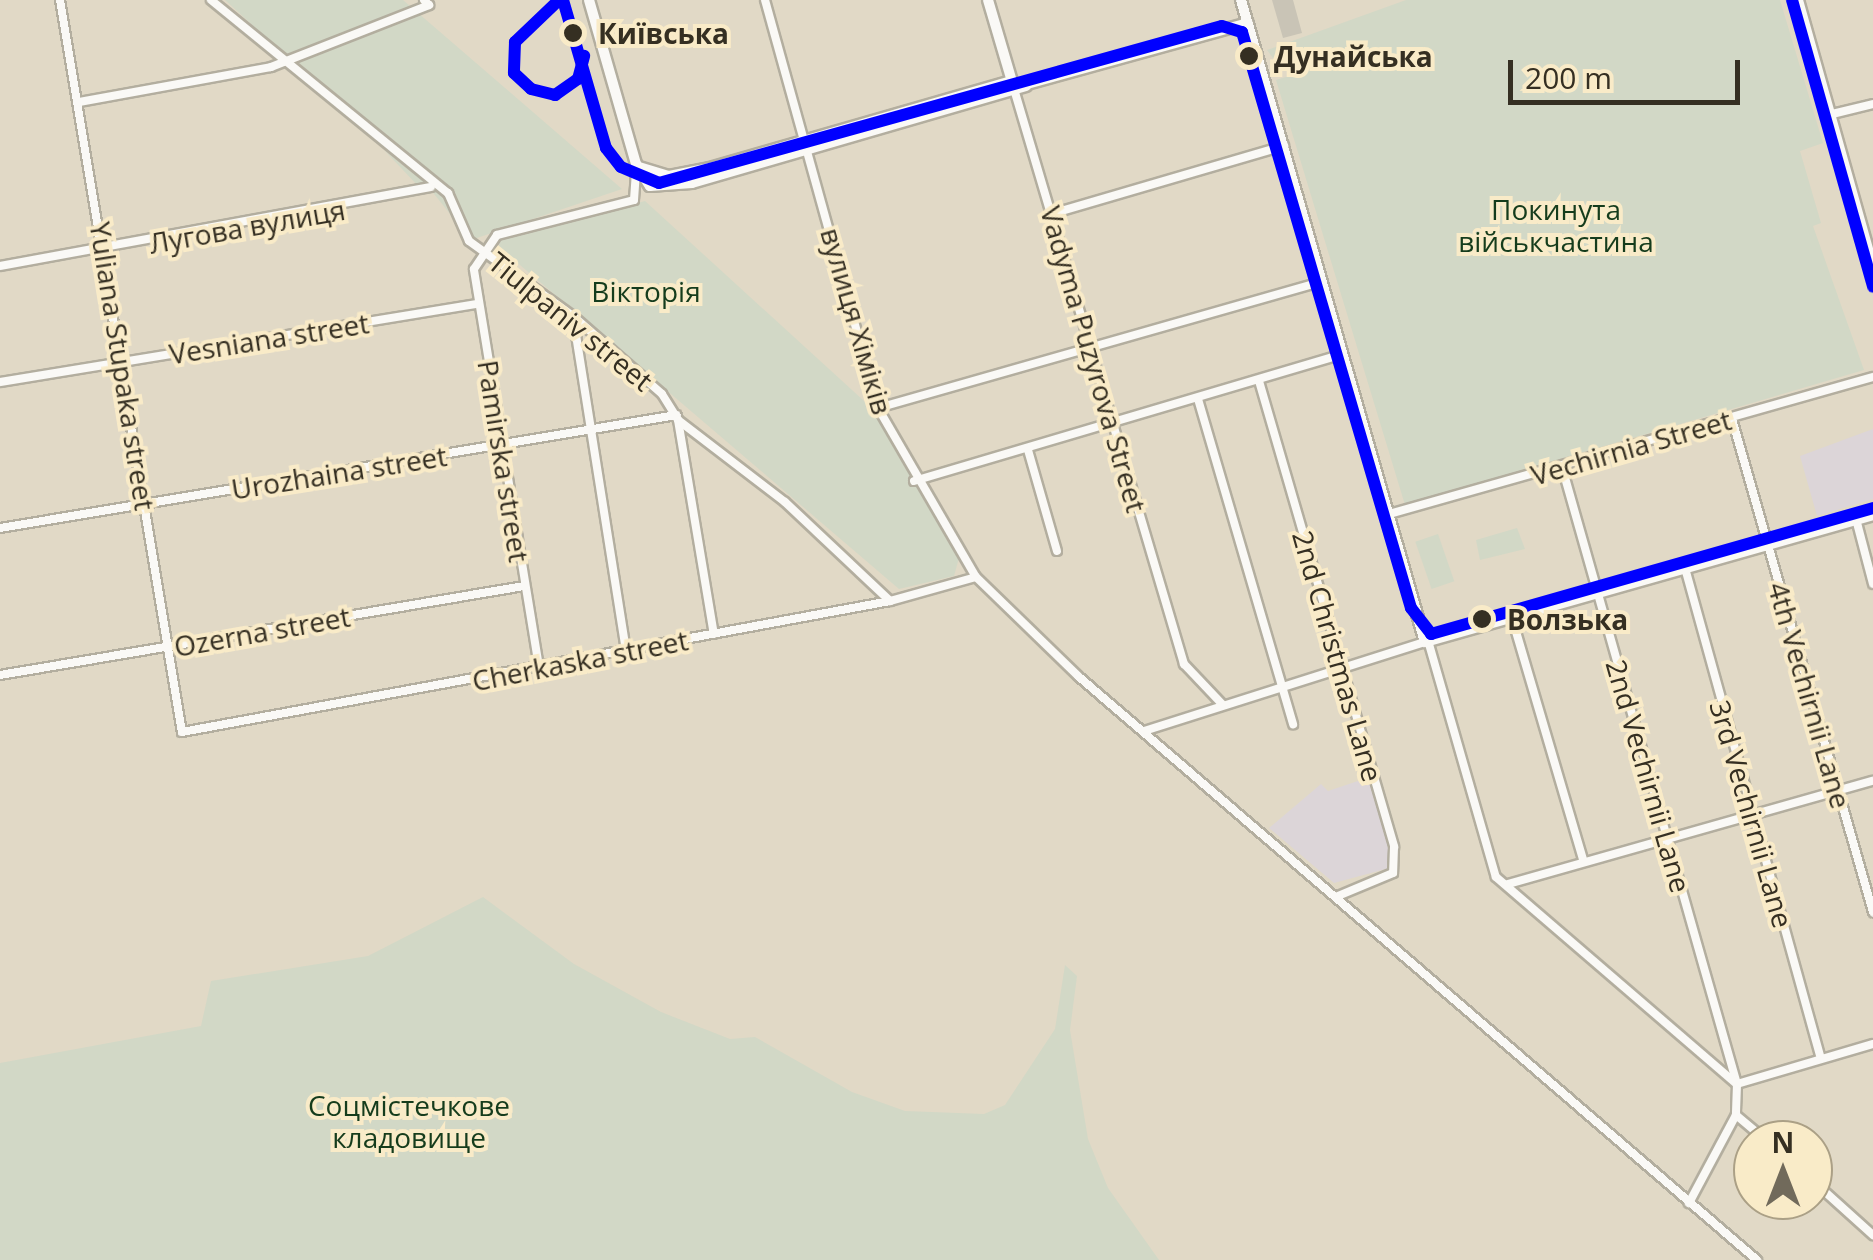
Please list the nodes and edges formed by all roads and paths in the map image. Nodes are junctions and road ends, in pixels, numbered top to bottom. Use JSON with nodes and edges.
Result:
{"nodes":[{"id":1,"x":60,"y":0,"type":"edge"},
{"id":2,"x":211,"y":0,"type":"edge"},
{"id":3,"x":589,"y":0,"type":"edge"},
{"id":4,"x":766,"y":0,"type":"edge"},
{"id":5,"x":988,"y":0,"type":"edge"},
{"id":6,"x":1240,"y":0,"type":"edge"},
{"id":7,"x":1798,"y":0,"type":"edge"},
{"id":8,"x":427,"y":2,"type":"edge"},
{"id":9,"x":1248,"y":23,"type":"junction"},
{"id":10,"x":284,"y":62,"type":"junction"},
{"id":11,"x":1017,"y":85,"type":"junction"},
{"id":12,"x":79,"y":102,"type":"junction"},
{"id":13,"x":1873,"y":104,"type":"edge"},
{"id":14,"x":1828,"y":115,"type":"junction"},
{"id":15,"x":804,"y":144,"type":"junction"},
{"id":16,"x":1284,"y":146,"type":"junction"},
{"id":17,"x":636,"y":164,"type":"junction"},
{"id":18,"x":431,"y":187,"type":"junction"},
{"id":19,"x":1051,"y":214,"type":"junction"},
{"id":20,"x":104,"y":252,"type":"junction"},
{"id":21,"x":480,"y":252,"type":"junction"},
{"id":22,"x":0,"y":266,"type":"edge"},
{"id":23,"x":1873,"y":266,"type":"edge"},
{"id":24,"x":1320,"y":282,"type":"junction"},
{"id":25,"x":478,"y":304,"type":"junction"},
{"id":26,"x":573,"y":316,"type":"junction"},
{"id":27,"x":1090,"y":350,"type":"junction"},
{"id":28,"x":1342,"y":354,"type":"junction"},
{"id":29,"x":123,"y":362,"type":"junction"},
{"id":30,"x":1873,"y":377,"type":"edge"},
{"id":31,"x":1259,"y":381,"type":"junction"},
{"id":32,"x":0,"y":382,"type":"edge"},
{"id":33,"x":1198,"y":399,"type":"junction"},
{"id":34,"x":878,"y":408,"type":"junction"},
{"id":35,"x":677,"y":418,"type":"junction"},
{"id":36,"x":1732,"y":419,"type":"junction"},
{"id":37,"x":1114,"y":424,"type":"junction"},
{"id":38,"x":589,"y":429,"type":"junction"},
{"id":39,"x":501,"y":445,"type":"junction"},
{"id":40,"x":1028,"y":450,"type":"junction"},
{"id":41,"x":1562,"y":467,"type":"junction"},
{"id":42,"x":914,"y":481,"type":"junction"},
{"id":43,"x":146,"y":504,"type":"junction"},
{"id":44,"x":1389,"y":514,"type":"junction"},
{"id":45,"x":1873,"y":515,"type":"edge"},
{"id":46,"x":1856,"y":519,"type":"junction"},
{"id":47,"x":0,"y":528,"type":"edge"},
{"id":48,"x":1767,"y":546,"type":"junction"},
{"id":49,"x":1058,"y":551,"type":"dead end"},
{"id":50,"x":1685,"y":568,"type":"junction"},
{"id":51,"x":976,"y":577,"type":"junction"},
{"id":52,"x":1873,"y":584,"type":"edge"},
{"id":53,"x":524,"y":586,"type":"junction"},
{"id":54,"x":1597,"y":592,"type":"junction"},
{"id":55,"x":890,"y":601,"type":"junction"},
{"id":56,"x":1512,"y":618,"type":"junction"},
{"id":57,"x":714,"y":634,"type":"junction"},
{"id":58,"x":1427,"y":644,"type":"junction"},
{"id":59,"x":168,"y":648,"type":"junction"},
{"id":60,"x":626,"y":652,"type":"junction"},
{"id":61,"x":539,"y":668,"type":"junction"},
{"id":62,"x":1342,"y":669,"type":"junction"},
{"id":63,"x":0,"y":675,"type":"edge"},
{"id":64,"x":1282,"y":686,"type":"junction"},
{"id":65,"x":1222,"y":704,"type":"junction"},
{"id":66,"x":1294,"y":724,"type":"dead end"},
{"id":67,"x":1144,"y":731,"type":"junction"},
{"id":68,"x":182,"y":732,"type":"joint"},
{"id":69,"x":1873,"y":781,"type":"edge"},
{"id":70,"x":1838,"y":791,"type":"junction"},
{"id":71,"x":1751,"y":818,"type":"junction"},
{"id":72,"x":1668,"y":842,"type":"junction"},
{"id":73,"x":1584,"y":858,"type":"junction"},
{"id":74,"x":1508,"y":884,"type":"junction"},
{"id":75,"x":1338,"y":896,"type":"junction"},
{"id":76,"x":1873,"y":912,"type":"edge"},
{"id":77,"x":1873,"y":1044,"type":"edge"},
{"id":78,"x":1821,"y":1059,"type":"junction"},
{"id":79,"x":1737,"y":1084,"type":"junction"},
{"id":80,"x":1736,"y":1115,"type":"junction"},
{"id":81,"x":1742,"y":1120,"type":"edge"},
{"id":82,"x":1833,"y":1200,"type":"edge"},
{"id":83,"x":1690,"y":1203,"type":"junction"},
{"id":84,"x":1873,"y":1236,"type":"edge"},
{"id":85,"x":1757,"y":1260,"type":"edge"}],
"edges":[{"from":1,"to":12,"type":"street","name":"Yuliana Stupaka street"},
{"from":2,"to":10,"type":"street","name":"Tiulpaniv street"},
{"from":3,"to":17,"type":"street"},
{"from":4,"to":15,"type":"street","name":"вулиця Хіміків"},
{"from":5,"to":11,"type":"street","name":"Vadyma Puzyrova Street"},
{"from":6,"to":9,"type":"street"},
{"from":7,"to":14,"type":"street"},
{"from":8,"to":10,"type":"street"},
{"from":9,"to":11,"type":"street"},
{"from":9,"to":16,"type":"street"},
{"from":10,"to":12,"type":"street"},
{"from":10,"to":18,"type":"street","name":"Tiulpaniv street"},
{"from":11,"to":15,"type":"street"},
{"from":11,"to":19,"type":"street","name":"Vadyma Puzyrova Street"},
{"from":12,"to":20,"type":"street","name":"Yuliana Stupaka street"},
{"from":13,"to":14,"type":"street"},
{"from":14,"to":23,"type":"street"},
{"from":15,"to":17,"type":"street"},
{"from":15,"to":34,"type":"street","name":"вулиця Хіміків"},
{"from":16,"to":19,"type":"street"},
{"from":16,"to":24,"type":"street"},
{"from":17,"to":21,"type":"street"},
{"from":18,"to":20,"type":"street","name":"Лугова вулиця"},
{"from":18,"to":21,"type":"street","name":"Tiulpaniv street"},
{"from":19,"to":27,"type":"street","name":"Vadyma Puzyrova Street"},
{"from":20,"to":22,"type":"street","name":"Лугова вулиця"},
{"from":20,"to":29,"type":"street","name":"Yuliana Stupaka street"},
{"from":21,"to":25,"type":"street","name":"Pamirska street"},
{"from":21,"to":26,"type":"street","name":"Tiulpaniv street"},
{"from":24,"to":27,"type":"street"},
{"from":24,"to":28,"type":"street"},
{"from":25,"to":29,"type":"street","name":"Vesniana street"},
{"from":25,"to":39,"type":"street","name":"Pamirska street"},
{"from":26,"to":35,"type":"street","name":"Tiulpaniv street"},
{"from":26,"to":38,"type":"street"},
{"from":27,"to":34,"type":"street"},
{"from":27,"to":37,"type":"street","name":"Vadyma Puzyrova Street"},
{"from":28,"to":31,"type":"street"},
{"from":28,"to":44,"type":"street"},
{"from":29,"to":32,"type":"street","name":"Vesniana street"},
{"from":29,"to":43,"type":"street","name":"Yuliana Stupaka street"},
{"from":30,"to":36,"type":"street","name":"Vechirnia Street"},
{"from":31,"to":33,"type":"street"},
{"from":31,"to":62,"type":"street","name":"2nd Christmas Lane"},
{"from":33,"to":37,"type":"street"},
{"from":33,"to":64,"type":"street"},
{"from":34,"to":42,"type":"street","name":"вулиця Хіміків"},
{"from":35,"to":38,"type":"street","name":"Urozhaina street"},
{"from":35,"to":55,"type":"street","name":"Tiulpaniv street"},
{"from":35,"to":57,"type":"street"},
{"from":36,"to":41,"type":"street","name":"Vechirnia Street"},
{"from":36,"to":48,"type":"street","name":"4th Vechirnii Lane"},
{"from":37,"to":40,"type":"street"},
{"from":37,"to":65,"type":"street","name":"Vadyma Puzyrova Street"},
{"from":38,"to":39,"type":"street","name":"Urozhaina street"},
{"from":38,"to":60,"type":"street"},
{"from":39,"to":43,"type":"street","name":"Urozhaina street"},
{"from":39,"to":53,"type":"street","name":"Pamirska street"},
{"from":40,"to":42,"type":"street"},
{"from":40,"to":49,"type":"street"},
{"from":41,"to":44,"type":"street","name":"Vechirnia Street"},
{"from":41,"to":54,"type":"street","name":"2nd Vechirnii Lane"},
{"from":42,"to":51,"type":"street","name":"вулиця Хіміків"},
{"from":43,"to":47,"type":"street","name":"Urozhaina street"},
{"from":43,"to":59,"type":"street","name":"Yuliana Stupaka street"},
{"from":44,"to":58,"type":"street"},
{"from":45,"to":46,"type":"street"},
{"from":46,"to":48,"type":"street"},
{"from":46,"to":52,"type":"street"},
{"from":48,"to":50,"type":"street"},
{"from":48,"to":70,"type":"street","name":"4th Vechirnii Lane"},
{"from":50,"to":54,"type":"street"},
{"from":50,"to":71,"type":"street","name":"3rd Vechirnii Lane"},
{"from":51,"to":55,"type":"street","name":"Cherkaska street"},
{"from":51,"to":67,"type":"street","name":"вулиця Хіміків"},
{"from":53,"to":59,"type":"street","name":"Ozerna street"},
{"from":53,"to":61,"type":"street","name":"Pamirska street"},
{"from":54,"to":56,"type":"street"},
{"from":54,"to":72,"type":"street","name":"2nd Vechirnii Lane"},
{"from":55,"to":57,"type":"street","name":"Cherkaska street"},
{"from":56,"to":58,"type":"street"},
{"from":56,"to":73,"type":"street"},
{"from":57,"to":60,"type":"street","name":"Cherkaska street"},
{"from":58,"to":62,"type":"street"},
{"from":58,"to":74,"type":"street"},
{"from":59,"to":63,"type":"street","name":"Ozerna street"},
{"from":59,"to":68,"type":"street","name":"Yuliana Stupaka street"},
{"from":60,"to":61,"type":"street","name":"Cherkaska street"},
{"from":61,"to":68,"type":"street","name":"Cherkaska street"},
{"from":62,"to":64,"type":"street"},
{"from":62,"to":75,"type":"street","name":"2nd Christmas Lane"},
{"from":64,"to":65,"type":"street"},
{"from":64,"to":66,"type":"street"},
{"from":65,"to":67,"type":"street"},
{"from":67,"to":75,"type":"street","name":"вулиця Хіміків"},
{"from":69,"to":70,"type":"street"},
{"from":70,"to":71,"type":"street"},
{"from":70,"to":76,"type":"street","name":"4th Vechirnii Lane"},
{"from":71,"to":72,"type":"street"},
{"from":71,"to":78,"type":"street","name":"3rd Vechirnii Lane"},
{"from":72,"to":73,"type":"street"},
{"from":72,"to":79,"type":"street","name":"2nd Vechirnii Lane"},
{"from":73,"to":74,"type":"street"},
{"from":74,"to":79,"type":"street"},
{"from":75,"to":83,"type":"street","name":"вулиця Хіміків"},
{"from":77,"to":78,"type":"street"},
{"from":78,"to":79,"type":"street"},
{"from":79,"to":80,"type":"street","name":"2nd Vechirnii Lane"},
{"from":80,"to":81,"type":"street"},
{"from":80,"to":83,"type":"street"},
{"from":82,"to":84,"type":"street"},
{"from":83,"to":85,"type":"street","name":"вулиця Хіміків"}]}
